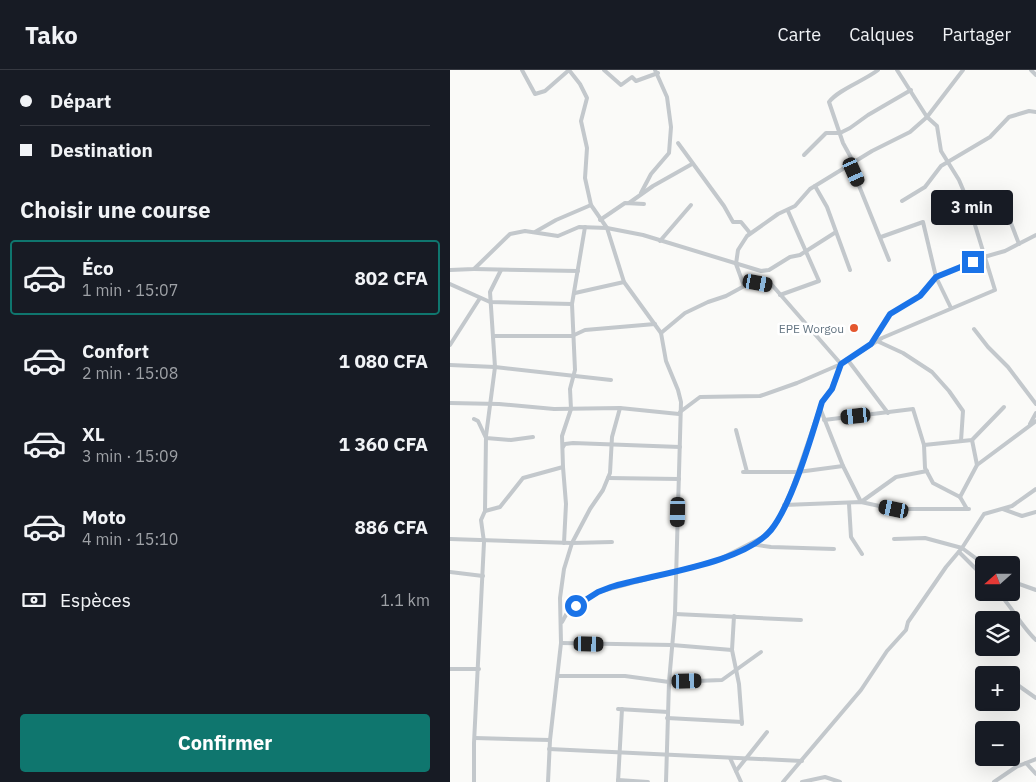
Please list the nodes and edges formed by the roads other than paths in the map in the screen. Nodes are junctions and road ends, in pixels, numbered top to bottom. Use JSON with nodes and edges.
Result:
{"nodes":[{"id":1,"x":522,"y":70,"type":"edge"},
{"id":2,"x":604,"y":70,"type":"edge"},
{"id":3,"x":878,"y":70,"type":"edge"},
{"id":4,"x":897,"y":70,"type":"edge"},
{"id":5,"x":962,"y":70,"type":"edge"},
{"id":6,"x":1031,"y":70,"type":"edge"},
{"id":7,"x":656,"y":72,"type":"edge"},
{"id":8,"x":1036,"y":75,"type":"edge"},
{"id":9,"x":911,"y":90,"type":"junction"},
{"id":10,"x":1036,"y":112,"type":"edge"},
{"id":11,"x":927,"y":117,"type":"junction"},
{"id":12,"x":840,"y":133,"type":"junction"},
{"id":13,"x":678,"y":143,"type":"dead end"},
{"id":14,"x":804,"y":155,"type":"dead end"},
{"id":15,"x":947,"y":162,"type":"junction"},
{"id":16,"x":692,"y":164,"type":"junction"},
{"id":17,"x":853,"y":164,"type":"junction"},
{"id":18,"x":815,"y":186,"type":"junction"},
{"id":19,"x":641,"y":193,"type":"junction"},
{"id":20,"x":902,"y":201,"type":"dead end"},
{"id":21,"x":629,"y":203,"type":"junction"},
{"id":22,"x":644,"y":204,"type":"dead end"},
{"id":23,"x":591,"y":205,"type":"junction"},
{"id":24,"x":691,"y":205,"type":"dead end"},
{"id":25,"x":1004,"y":205,"type":"dead end"},
{"id":26,"x":788,"y":211,"type":"junction"},
{"id":27,"x":600,"y":220,"type":"junction"},
{"id":28,"x":585,"y":227,"type":"junction"},
{"id":29,"x":607,"y":228,"type":"junction"},
{"id":30,"x":535,"y":232,"type":"junction"},
{"id":31,"x":836,"y":232,"type":"junction"},
{"id":32,"x":750,"y":233,"type":"junction"},
{"id":33,"x":1036,"y":235,"type":"edge"},
{"id":34,"x":881,"y":237,"type":"junction"},
{"id":35,"x":660,"y":241,"type":"junction"},
{"id":36,"x":1019,"y":244,"type":"junction"},
{"id":37,"x":806,"y":252,"type":"junction"},
{"id":38,"x":984,"y":257,"type":"junction"},
{"id":39,"x":889,"y":260,"type":"dead end"},
{"id":40,"x":736,"y":264,"type":"junction"},
{"id":41,"x":474,"y":269,"type":"junction"},
{"id":42,"x":450,"y":270,"type":"edge"},
{"id":43,"x":500,"y":270,"type":"junction"},
{"id":44,"x":850,"y":270,"type":"dead end"},
{"id":45,"x":578,"y":271,"type":"junction"},
{"id":46,"x":936,"y":277,"type":"junction"},
{"id":47,"x":624,"y":282,"type":"junction"},
{"id":48,"x":450,"y":284,"type":"edge"},
{"id":49,"x":744,"y":286,"type":"junction"},
{"id":50,"x":575,"y":293,"type":"junction"},
{"id":51,"x":780,"y":295,"type":"junction"},
{"id":52,"x":480,"y":298,"type":"junction"},
{"id":53,"x":490,"y":302,"type":"junction"},
{"id":54,"x":572,"y":304,"type":"junction"},
{"id":55,"x":951,"y":308,"type":"junction"},
{"id":56,"x":655,"y":324,"type":"junction"},
{"id":57,"x":974,"y":329,"type":"dead end"},
{"id":58,"x":661,"y":333,"type":"junction"},
{"id":59,"x":494,"y":336,"type":"junction"},
{"id":60,"x":572,"y":336,"type":"junction"},
{"id":61,"x":877,"y":341,"type":"junction"},
{"id":62,"x":871,"y":344,"type":"junction"},
{"id":63,"x":450,"y":345,"type":"edge"},
{"id":64,"x":847,"y":359,"type":"junction"},
{"id":65,"x":841,"y":364,"type":"junction"},
{"id":66,"x":450,"y":365,"type":"edge"},
{"id":67,"x":495,"y":367,"type":"junction"},
{"id":68,"x":574,"y":376,"type":"junction"},
{"id":69,"x":611,"y":380,"type":"dead end"},
{"id":70,"x":450,"y":403,"type":"edge"},
{"id":71,"x":491,"y":404,"type":"junction"},
{"id":72,"x":1036,"y":404,"type":"edge"},
{"id":73,"x":1004,"y":407,"type":"dead end"},
{"id":74,"x":620,"y":408,"type":"junction"},
{"id":75,"x":820,"y":408,"type":"junction"},
{"id":76,"x":571,"y":409,"type":"junction"},
{"id":77,"x":680,"y":413,"type":"junction"},
{"id":78,"x":888,"y":413,"type":"junction"},
{"id":79,"x":1036,"y":413,"type":"edge"},
{"id":80,"x":474,"y":419,"type":"dead end"},
{"id":81,"x":824,"y":420,"type":"junction"},
{"id":82,"x":1036,"y":422,"type":"edge"},
{"id":83,"x":1029,"y":424,"type":"junction"},
{"id":84,"x":736,"y":430,"type":"dead end"},
{"id":85,"x":533,"y":437,"type":"dead end"},
{"id":86,"x":486,"y":438,"type":"junction"},
{"id":87,"x":972,"y":440,"type":"junction"},
{"id":88,"x":962,"y":441,"type":"junction"},
{"id":89,"x":611,"y":445,"type":"junction"},
{"id":90,"x":924,"y":445,"type":"junction"},
{"id":91,"x":563,"y":447,"type":"junction"},
{"id":92,"x":680,"y":447,"type":"junction"},
{"id":93,"x":977,"y":465,"type":"junction"},
{"id":94,"x":843,"y":466,"type":"junction"},
{"id":95,"x":563,"y":467,"type":"junction"},
{"id":96,"x":927,"y":471,"type":"junction"},
{"id":97,"x":798,"y":472,"type":"junction"},
{"id":98,"x":608,"y":478,"type":"junction"},
{"id":99,"x":679,"y":479,"type":"junction"},
{"id":100,"x":1036,"y":489,"type":"edge"},
{"id":101,"x":960,"y":497,"type":"junction"},
{"id":102,"x":861,"y":502,"type":"junction"},
{"id":103,"x":849,"y":504,"type":"junction"},
{"id":104,"x":784,"y":505,"type":"junction"},
{"id":105,"x":1003,"y":509,"type":"junction"},
{"id":106,"x":485,"y":511,"type":"junction"},
{"id":107,"x":1036,"y":512,"type":"edge"},
{"id":108,"x":894,"y":539,"type":"dead end"},
{"id":109,"x":450,"y":540,"type":"edge"},
{"id":110,"x":484,"y":542,"type":"junction"},
{"id":111,"x":612,"y":542,"type":"dead end"},
{"id":112,"x":564,"y":543,"type":"junction"},
{"id":113,"x":572,"y":544,"type":"junction"},
{"id":114,"x":751,"y":544,"type":"junction"},
{"id":115,"x":962,"y":548,"type":"junction"},
{"id":116,"x":834,"y":549,"type":"dead end"},
{"id":117,"x":959,"y":552,"type":"junction"},
{"id":118,"x":862,"y":554,"type":"dead end"},
{"id":119,"x":975,"y":558,"type":"edge"},
{"id":120,"x":975,"y":568,"type":"edge"},
{"id":121,"x":676,"y":571,"type":"junction"},
{"id":122,"x":450,"y":572,"type":"edge"},
{"id":123,"x":483,"y":576,"type":"junction"},
{"id":124,"x":1020,"y":584,"type":"edge"},
{"id":125,"x":1036,"y":590,"type":"edge"},
{"id":126,"x":1006,"y":601,"type":"edge"},
{"id":127,"x":675,"y":614,"type":"junction"},
{"id":128,"x":734,"y":616,"type":"junction"},
{"id":129,"x":801,"y":620,"type":"dead end"},
{"id":130,"x":562,"y":622,"type":"junction"},
{"id":131,"x":1036,"y":640,"type":"edge"},
{"id":132,"x":561,"y":643,"type":"junction"},
{"id":133,"x":672,"y":645,"type":"junction"},
{"id":134,"x":732,"y":650,"type":"junction"},
{"id":135,"x":762,"y":652,"type":"dead end"},
{"id":136,"x":450,"y":669,"type":"edge"},
{"id":137,"x":735,"y":669,"type":"junction"},
{"id":138,"x":479,"y":670,"type":"junction"},
{"id":139,"x":558,"y":676,"type":"junction"},
{"id":140,"x":670,"y":682,"type":"junction"},
{"id":141,"x":1020,"y":687,"type":"edge"},
{"id":142,"x":1036,"y":698,"type":"edge"},
{"id":143,"x":668,"y":712,"type":"junction"},
{"id":144,"x":668,"y":718,"type":"junction"},
{"id":145,"x":767,"y":732,"type":"dead end"},
{"id":146,"x":475,"y":738,"type":"junction"},
{"id":147,"x":550,"y":740,"type":"junction"},
{"id":148,"x":549,"y":749,"type":"junction"},
{"id":149,"x":620,"y":751,"type":"junction"},
{"id":150,"x":666,"y":756,"type":"junction"},
{"id":151,"x":747,"y":757,"type":"junction"},
{"id":152,"x":730,"y":758,"type":"junction"},
{"id":153,"x":1036,"y":759,"type":"edge"},
{"id":154,"x":802,"y":761,"type":"junction"},
{"id":155,"x":1026,"y":763,"type":"junction"},
{"id":156,"x":736,"y":771,"type":"junction"},
{"id":157,"x":1036,"y":774,"type":"edge"},
{"id":158,"x":618,"y":781,"type":"edge"},
{"id":159,"x":474,"y":782,"type":"edge"},
{"id":160,"x":548,"y":782,"type":"edge"},
{"id":161,"x":648,"y":782,"type":"edge"},
{"id":162,"x":666,"y":782,"type":"edge"},
{"id":163,"x":741,"y":782,"type":"edge"},
{"id":164,"x":783,"y":782,"type":"edge"},
{"id":165,"x":802,"y":782,"type":"edge"},
{"id":166,"x":840,"y":782,"type":"edge"},
{"id":167,"x":994,"y":782,"type":"edge"}],
"edges":[{"from":1,"to":23,"type":"street"},
{"from":2,"to":7,"type":"street"},
{"from":3,"to":12,"type":"street"},
{"from":4,"to":9,"type":"street"},
{"from":5,"to":11,"type":"street"},
{"from":6,"to":8,"type":"street"},
{"from":7,"to":19,"type":"street"},
{"from":9,"to":11,"type":"street"},
{"from":9,"to":12,"type":"street"},
{"from":10,"to":15,"type":"street"},
{"from":11,"to":15,"type":"street"},
{"from":11,"to":17,"type":"street"},
{"from":12,"to":14,"type":"street"},
{"from":12,"to":17,"type":"street"},
{"from":13,"to":16,"type":"street"},
{"from":15,"to":20,"type":"street"},
{"from":15,"to":38,"type":"street"},
{"from":16,"to":19,"type":"street"},
{"from":16,"to":32,"type":"street"},
{"from":17,"to":18,"type":"street"},
{"from":17,"to":34,"type":"street"},
{"from":18,"to":26,"type":"street"},
{"from":18,"to":31,"type":"street"},
{"from":19,"to":21,"type":"street"},
{"from":21,"to":22,"type":"street"},
{"from":21,"to":27,"type":"street"},
{"from":23,"to":27,"type":"street"},
{"from":23,"to":30,"type":"street"},
{"from":24,"to":35,"type":"street"},
{"from":25,"to":36,"type":"street"},
{"from":26,"to":32,"type":"street"},
{"from":26,"to":37,"type":"street"},
{"from":27,"to":29,"type":"street"},
{"from":28,"to":29,"type":"street"},
{"from":28,"to":30,"type":"street"},
{"from":28,"to":45,"type":"street"},
{"from":29,"to":35,"type":"street"},
{"from":29,"to":47,"type":"street"},
{"from":30,"to":41,"type":"street"},
{"from":31,"to":37,"type":"street"},
{"from":31,"to":44,"type":"street"},
{"from":32,"to":40,"type":"street"},
{"from":33,"to":36,"type":"street"},
{"from":34,"to":39,"type":"street"},
{"from":34,"to":46,"type":"street"},
{"from":35,"to":40,"type":"street"},
{"from":36,"to":38,"type":"street"},
{"from":37,"to":40,"type":"street"},
{"from":37,"to":51,"type":"street"},
{"from":38,"to":46,"type":"street"},
{"from":38,"to":55,"type":"street"},
{"from":40,"to":49,"type":"street"},
{"from":41,"to":42,"type":"street"},
{"from":41,"to":43,"type":"street"},
{"from":43,"to":45,"type":"street"},
{"from":43,"to":53,"type":"street"},
{"from":45,"to":50,"type":"street"},
{"from":46,"to":55,"type":"street"},
{"from":46,"to":62,"type":"street"},
{"from":47,"to":50,"type":"street"},
{"from":47,"to":56,"type":"street"},
{"from":48,"to":52,"type":"street"},
{"from":49,"to":51,"type":"street"},
{"from":49,"to":58,"type":"street"},
{"from":50,"to":54,"type":"street"},
{"from":51,"to":65,"type":"street"},
{"from":52,"to":53,"type":"street"},
{"from":52,"to":63,"type":"street"},
{"from":53,"to":54,"type":"street"},
{"from":53,"to":59,"type":"street"},
{"from":54,"to":60,"type":"street"},
{"from":55,"to":61,"type":"street"},
{"from":56,"to":58,"type":"street"},
{"from":56,"to":60,"type":"street"},
{"from":57,"to":72,"type":"street"},
{"from":58,"to":77,"type":"street"},
{"from":59,"to":60,"type":"street"},
{"from":59,"to":67,"type":"street"},
{"from":60,"to":68,"type":"street"},
{"from":61,"to":62,"type":"street"},
{"from":61,"to":88,"type":"street"},
{"from":62,"to":64,"type":"street"},
{"from":64,"to":65,"type":"street"},
{"from":64,"to":78,"type":"street"},
{"from":65,"to":75,"type":"street"},
{"from":65,"to":77,"type":"street"},
{"from":66,"to":67,"type":"street"},
{"from":67,"to":68,"type":"street"},
{"from":67,"to":71,"type":"street"},
{"from":68,"to":69,"type":"street"},
{"from":68,"to":76,"type":"street"},
{"from":70,"to":71,"type":"street"},
{"from":71,"to":76,"type":"street"},
{"from":71,"to":86,"type":"street"},
{"from":73,"to":87,"type":"street"},
{"from":74,"to":76,"type":"street"},
{"from":74,"to":77,"type":"street"},
{"from":74,"to":89,"type":"street"},
{"from":75,"to":81,"type":"street"},
{"from":75,"to":97,"type":"street"},
{"from":76,"to":91,"type":"street"},
{"from":77,"to":92,"type":"street"},
{"from":78,"to":81,"type":"street"},
{"from":78,"to":90,"type":"street"},
{"from":79,"to":83,"type":"street"},
{"from":80,"to":86,"type":"street"},
{"from":81,"to":94,"type":"street"},
{"from":82,"to":83,"type":"street"},
{"from":83,"to":93,"type":"street"},
{"from":84,"to":97,"type":"street"},
{"from":85,"to":86,"type":"street"},
{"from":86,"to":106,"type":"street"},
{"from":87,"to":88,"type":"street"},
{"from":87,"to":93,"type":"street"},
{"from":88,"to":90,"type":"street"},
{"from":89,"to":91,"type":"street"},
{"from":89,"to":92,"type":"street"},
{"from":89,"to":98,"type":"street"},
{"from":90,"to":96,"type":"street"},
{"from":91,"to":95,"type":"street"},
{"from":92,"to":99,"type":"street"},
{"from":93,"to":101,"type":"street"},
{"from":94,"to":97,"type":"street"},
{"from":94,"to":102,"type":"street"},
{"from":95,"to":106,"type":"street"},
{"from":95,"to":112,"type":"street"},
{"from":96,"to":101,"type":"street"},
{"from":96,"to":102,"type":"street"},
{"from":97,"to":104,"type":"street"},
{"from":98,"to":99,"type":"street"},
{"from":98,"to":113,"type":"street"},
{"from":99,"to":121,"type":"street"},
{"from":100,"to":105,"type":"street"},
{"from":101,"to":102,"type":"street"},
{"from":102,"to":103,"type":"street"},
{"from":103,"to":104,"type":"street"},
{"from":103,"to":118,"type":"street"},
{"from":104,"to":114,"type":"street"},
{"from":105,"to":107,"type":"street"},
{"from":105,"to":115,"type":"street"},
{"from":106,"to":110,"type":"street"},
{"from":108,"to":115,"type":"street"},
{"from":109,"to":110,"type":"street"},
{"from":110,"to":112,"type":"street"},
{"from":110,"to":123,"type":"street"},
{"from":111,"to":113,"type":"street"},
{"from":112,"to":113,"type":"street"},
{"from":113,"to":130,"type":"street"},
{"from":114,"to":116,"type":"street"},
{"from":114,"to":121,"type":"street"},
{"from":115,"to":117,"type":"street"},
{"from":115,"to":119,"type":"street"},
{"from":117,"to":120,"type":"street"},
{"from":117,"to":154,"type":"street"},
{"from":121,"to":127,"type":"street"},
{"from":121,"to":130,"type":"street"},
{"from":122,"to":123,"type":"street"},
{"from":123,"to":138,"type":"street"},
{"from":124,"to":125,"type":"street"},
{"from":126,"to":131,"type":"street"},
{"from":127,"to":128,"type":"street"},
{"from":127,"to":133,"type":"street"},
{"from":128,"to":129,"type":"street"},
{"from":128,"to":134,"type":"street"},
{"from":130,"to":132,"type":"street"},
{"from":132,"to":133,"type":"street"},
{"from":132,"to":139,"type":"street"},
{"from":133,"to":134,"type":"street"},
{"from":133,"to":140,"type":"street"},
{"from":134,"to":137,"type":"street"},
{"from":135,"to":137,"type":"street"},
{"from":136,"to":138,"type":"street"},
{"from":137,"to":140,"type":"street"},
{"from":137,"to":144,"type":"street"},
{"from":138,"to":146,"type":"street"},
{"from":139,"to":140,"type":"street"},
{"from":139,"to":147,"type":"street"},
{"from":140,"to":143,"type":"street"},
{"from":141,"to":142,"type":"street"},
{"from":143,"to":144,"type":"street"},
{"from":143,"to":149,"type":"street"},
{"from":144,"to":150,"type":"street"},
{"from":145,"to":151,"type":"street"},
{"from":146,"to":147,"type":"street"},
{"from":146,"to":159,"type":"street"},
{"from":147,"to":148,"type":"street"},
{"from":148,"to":149,"type":"street"},
{"from":148,"to":160,"type":"street"},
{"from":149,"to":150,"type":"street"},
{"from":149,"to":158,"type":"street"},
{"from":150,"to":152,"type":"street"},
{"from":150,"to":162,"type":"street"},
{"from":151,"to":152,"type":"street"},
{"from":151,"to":154,"type":"street"},
{"from":151,"to":156,"type":"street"},
{"from":152,"to":156,"type":"street"},
{"from":153,"to":155,"type":"street"},
{"from":154,"to":164,"type":"street"},
{"from":155,"to":157,"type":"street"},
{"from":155,"to":167,"type":"street"},
{"from":156,"to":163,"type":"street"},
{"from":158,"to":161,"type":"street"},
{"from":165,"to":166,"type":"street"}]}
